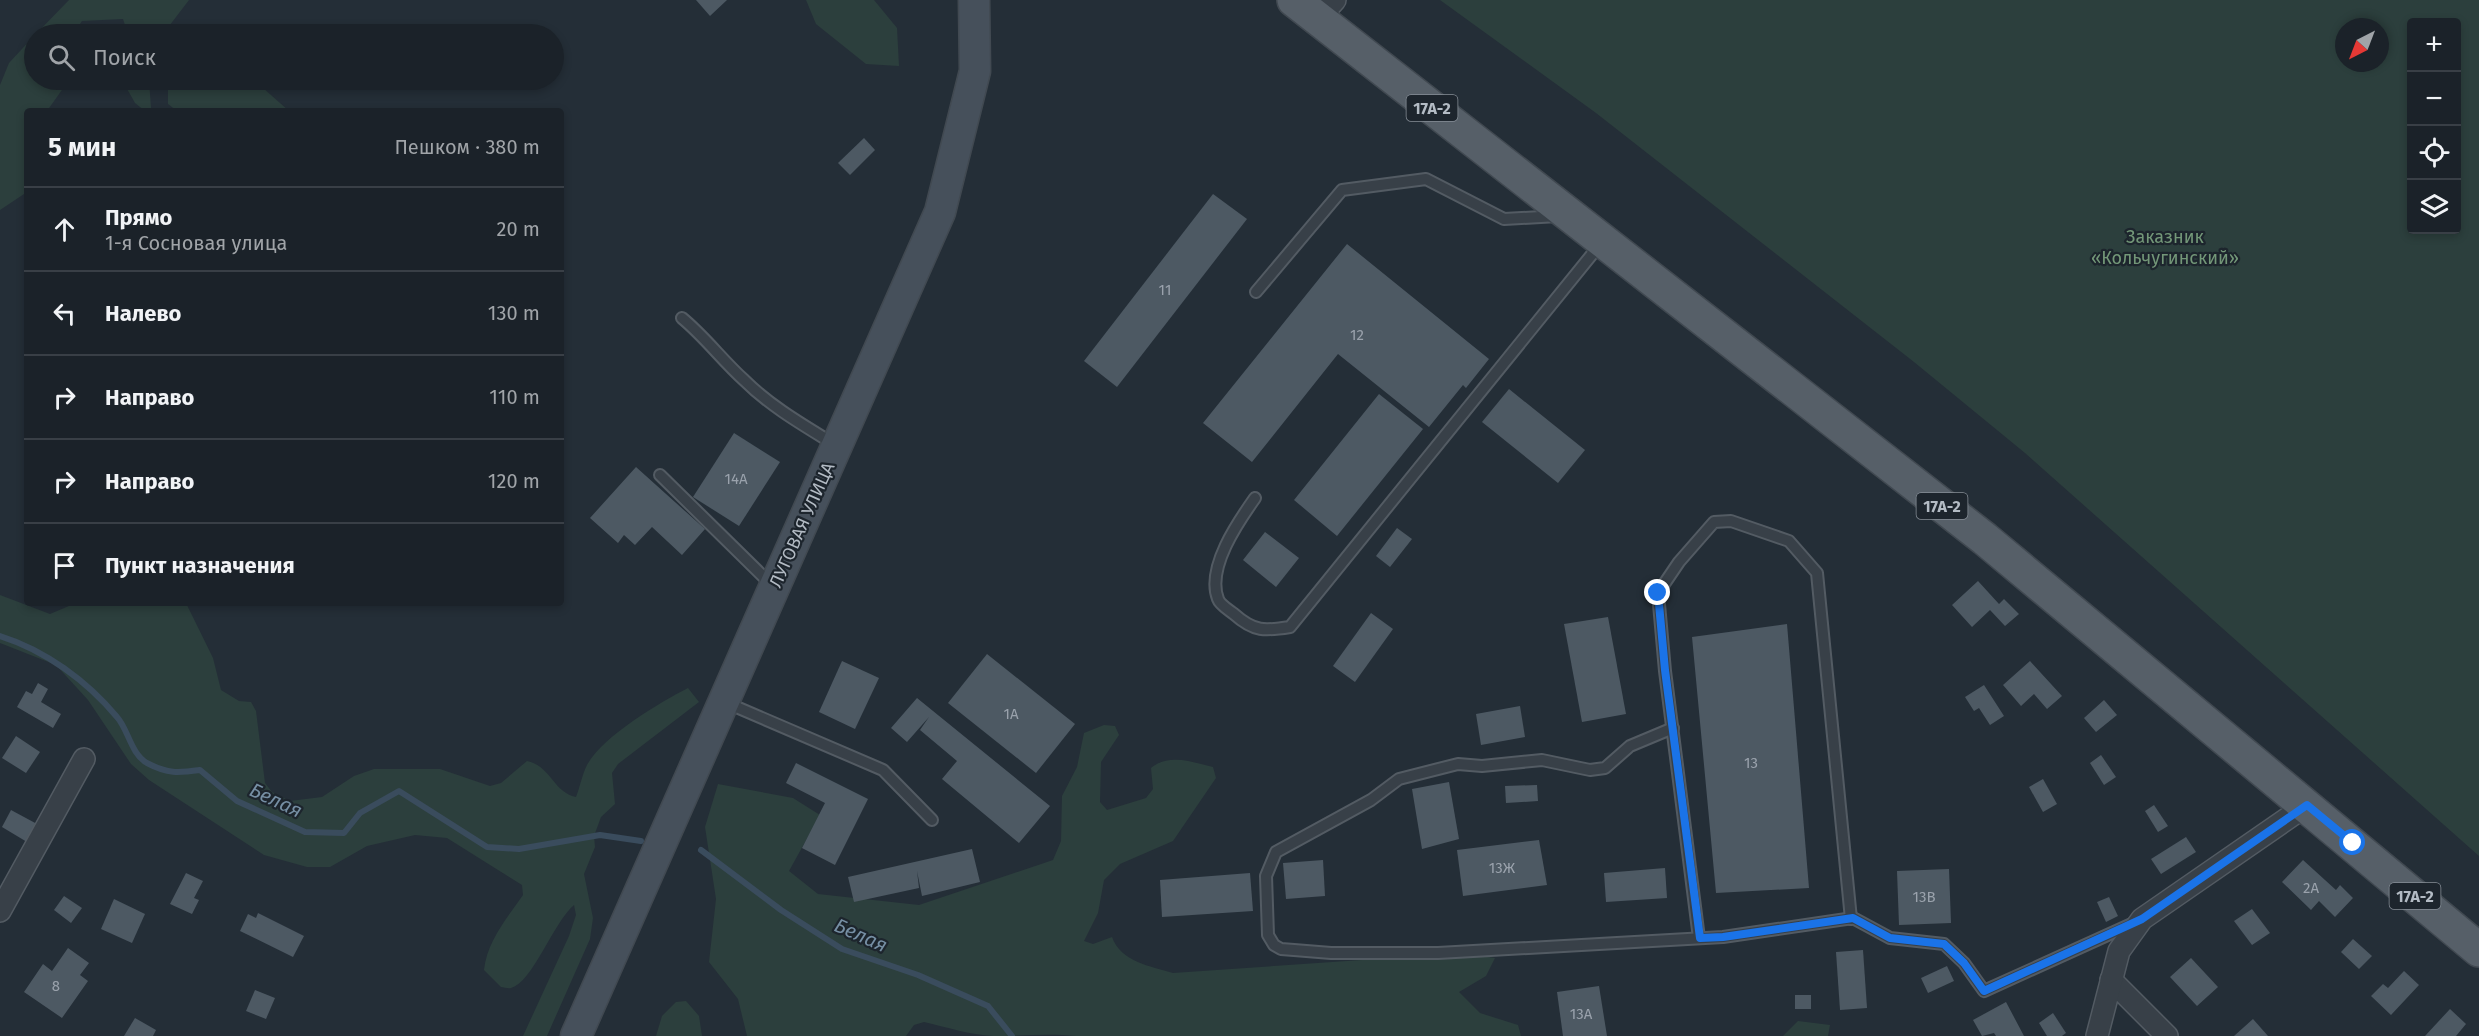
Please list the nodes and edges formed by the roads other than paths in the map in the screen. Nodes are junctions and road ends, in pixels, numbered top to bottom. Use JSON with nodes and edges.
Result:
{"nodes":[{"id":1,"x":974,"y":0,"type":"edge"},
{"id":2,"x":1316,"y":6,"type":"edge"},
{"id":3,"x":1570,"y":216,"type":"junction"},
{"id":4,"x":1602,"y":242,"type":"junction"},
{"id":5,"x":1256,"y":292,"type":"dead end"},
{"id":6,"x":682,"y":318,"type":"dead end"},
{"id":7,"x":837,"y":446,"type":"junction"},
{"id":8,"x":660,"y":475,"type":"dead end"},
{"id":9,"x":1255,"y":498,"type":"dead end"},
{"id":10,"x":774,"y":587,"type":"junction"},
{"id":11,"x":724,"y":702,"type":"junction"},
{"id":12,"x":1673,"y":728,"type":"junction"},
{"id":13,"x":84,"y":759,"type":"dead end"},
{"id":14,"x":2307,"y":805,"type":"junction"},
{"id":15,"x":932,"y":820,"type":"dead end"},
{"id":16,"x":0,"y":911,"type":"edge"},
{"id":17,"x":1851,"y":919,"type":"junction"},
{"id":18,"x":2142,"y":919,"type":"junction"},
{"id":19,"x":1700,"y":938,"type":"junction"},
{"id":20,"x":2479,"y":950,"type":"edge"},
{"id":21,"x":2111,"y":980,"type":"junction"},
{"id":22,"x":576,"y":1036,"type":"edge"},
{"id":23,"x":2097,"y":1036,"type":"edge"},
{"id":24,"x":2166,"y":1036,"type":"edge"}],
"edges":[{"from":1,"to":7,"type":"street","name":"ЛУГОВАЯ УЛИЦА"},
{"from":2,"to":3,"type":"main road","number":"17А-2"},
{"from":3,"to":4,"type":"main road","number":"17А-2"},
{"from":3,"to":5,"type":"lane"},
{"from":4,"to":9,"type":"lane"},
{"from":4,"to":14,"type":"main road","number":"17А-2"},
{"from":6,"to":7,"type":"lane"},
{"from":7,"to":10,"type":"street","name":"ЛУГОВАЯ УЛИЦА"},
{"from":8,"to":10,"type":"lane"},
{"from":10,"to":11,"type":"street","name":"ЛУГОВАЯ УЛИЦА"},
{"from":11,"to":15,"type":"lane"},
{"from":11,"to":22,"type":"street","name":"ЛУГОВАЯ УЛИЦА"},
{"from":12,"to":17,"type":"lane"},
{"from":12,"to":19,"type":"lane"},
{"from":12,"to":19,"type":"lane"},
{"from":13,"to":16,"type":"street"},
{"from":14,"to":18,"type":"street"},
{"from":14,"to":20,"type":"main road","number":"17А-2"},
{"from":17,"to":18,"type":"lane"},
{"from":17,"to":19,"type":"lane"},
{"from":18,"to":21,"type":"street"},
{"from":21,"to":23,"type":"street"},
{"from":21,"to":24,"type":"street"}]}
